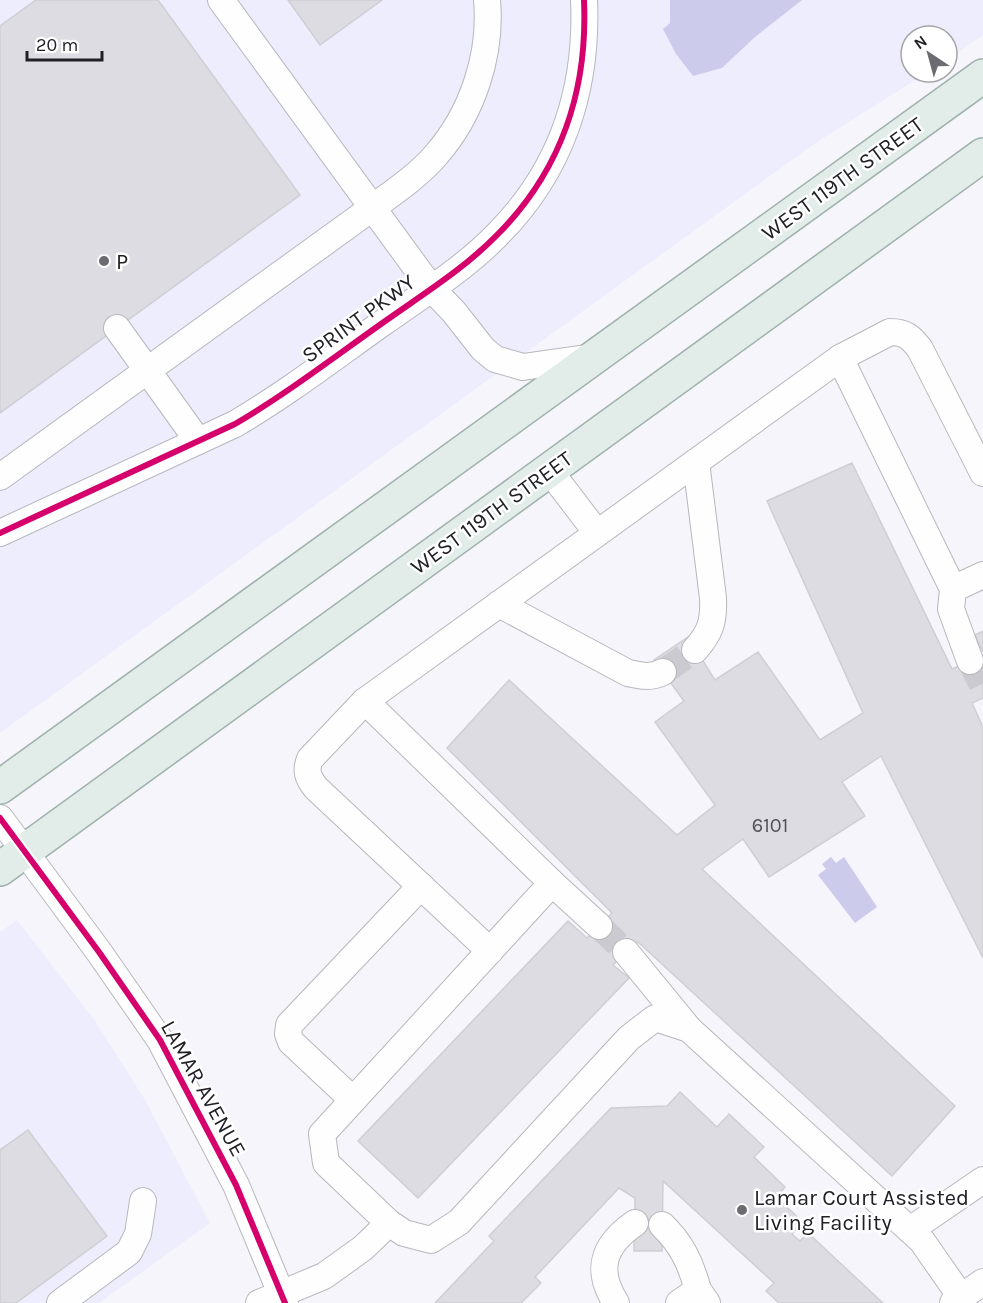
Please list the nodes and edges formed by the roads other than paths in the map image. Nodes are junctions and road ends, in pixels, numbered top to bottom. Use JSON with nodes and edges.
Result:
{"nodes":[{"id":1,"x":221,"y":0,"type":"edge"},
{"id":2,"x":487,"y":0,"type":"edge"},
{"id":3,"x":584,"y":0,"type":"edge"},
{"id":4,"x":983,"y":76,"type":"edge"},
{"id":5,"x":983,"y":155,"type":"edge"},
{"id":6,"x":372,"y":208,"type":"junction"},
{"id":7,"x":431,"y":288,"type":"junction"},
{"id":8,"x":117,"y":328,"type":"dead end"},
{"id":9,"x":597,"y":356,"type":"junction"},
{"id":10,"x":840,"y":358,"type":"junction"},
{"id":11,"x":148,"y":370,"type":"junction"},
{"id":12,"x":198,"y":441,"type":"junction"},
{"id":13,"x":696,"y":462,"type":"junction"},
{"id":14,"x":549,"y":470,"type":"junction"},
{"id":15,"x":983,"y":472,"type":"edge"},
{"id":16,"x":0,"y":477,"type":"edge"},
{"id":17,"x":0,"y":533,"type":"edge"},
{"id":18,"x":597,"y":533,"type":"junction"},
{"id":19,"x":983,"y":575,"type":"edge"},
{"id":20,"x":953,"y":589,"type":"junction"},
{"id":21,"x":498,"y":604,"type":"junction"},
{"id":22,"x":696,"y":650,"type":"tunnel mouth"},
{"id":23,"x":970,"y":661,"type":"tunnel mouth"},
{"id":24,"x":663,"y":672,"type":"tunnel mouth"},
{"id":25,"x":365,"y":701,"type":"junction"},
{"id":26,"x":0,"y":787,"type":"edge"},
{"id":27,"x":0,"y":818,"type":"edge"},
{"id":28,"x":12,"y":860,"type":"edge"},
{"id":29,"x":552,"y":883,"type":"junction"},
{"id":30,"x":421,"y":886,"type":"junction"},
{"id":31,"x":599,"y":926,"type":"tunnel mouth"},
{"id":32,"x":490,"y":951,"type":"junction"},
{"id":33,"x":626,"y":952,"type":"tunnel mouth"},
{"id":34,"x":689,"y":1029,"type":"junction"},
{"id":35,"x":353,"y":1100,"type":"junction"},
{"id":36,"x":983,"y":1180,"type":"edge"},
{"id":37,"x":143,"y":1201,"type":"dead end"},
{"id":38,"x":389,"y":1223,"type":"junction"},
{"id":39,"x":634,"y":1223,"type":"dead end"},
{"id":40,"x":662,"y":1225,"type":"dead end"},
{"id":41,"x":910,"y":1230,"type":"junction"},
{"id":42,"x":983,"y":1282,"type":"edge"},
{"id":43,"x":695,"y":1299,"type":"edge"},
{"id":44,"x":275,"y":1300,"type":"edge"},
{"id":45,"x":957,"y":1300,"type":"edge"},
{"id":46,"x":60,"y":1303,"type":"edge"},
{"id":47,"x":616,"y":1303,"type":"edge"}],
"edges":[{"from":1,"to":6,"type":"street"},
{"from":2,"to":6,"type":"street"},
{"from":3,"to":7,"type":"street","name":"SPRINT PKWY"},
{"from":4,"to":9,"type":"main road","name":"WEST 119TH STREET"},
{"from":5,"to":14,"type":"main road","name":"WEST 119TH STREET"},
{"from":6,"to":7,"type":"street"},
{"from":6,"to":11,"type":"street"},
{"from":7,"to":9,"type":"street"},
{"from":7,"to":12,"type":"street","name":"SPRINT PKWY"},
{"from":8,"to":11,"type":"street"},
{"from":9,"to":26,"type":"main road","name":"WEST 119TH STREET"},
{"from":10,"to":13,"type":"street"},
{"from":10,"to":15,"type":"street"},
{"from":10,"to":20,"type":"street"},
{"from":11,"to":12,"type":"street"},
{"from":11,"to":16,"type":"street"},
{"from":12,"to":17,"type":"street","name":"SPRINT PKWY"},
{"from":13,"to":18,"type":"street"},
{"from":13,"to":22,"type":"street"},
{"from":14,"to":18,"type":"street"},
{"from":14,"to":28,"type":"main road","name":"WEST 119TH STREET"},
{"from":18,"to":21,"type":"street"},
{"from":19,"to":20,"type":"street"},
{"from":20,"to":23,"type":"street"},
{"from":21,"to":24,"type":"street"},
{"from":21,"to":25,"type":"street"},
{"from":25,"to":29,"type":"street"},
{"from":25,"to":30,"type":"street"},
{"from":27,"to":28,"type":"street","name":"LAMAR AVENUE"},
{"from":28,"to":44,"type":"street","name":"LAMAR AVENUE"},
{"from":29,"to":31,"type":"street"},
{"from":29,"to":32,"type":"street"},
{"from":30,"to":32,"type":"street"},
{"from":30,"to":35,"type":"street"},
{"from":32,"to":35,"type":"street"},
{"from":33,"to":34,"type":"street"},
{"from":34,"to":38,"type":"street"},
{"from":34,"to":41,"type":"street"},
{"from":35,"to":38,"type":"street"},
{"from":36,"to":41,"type":"street"},
{"from":37,"to":46,"type":"street"},
{"from":38,"to":44,"type":"street"},
{"from":39,"to":47,"type":"street"},
{"from":40,"to":43,"type":"street"},
{"from":41,"to":45,"type":"street"},
{"from":42,"to":45,"type":"street"}]}
